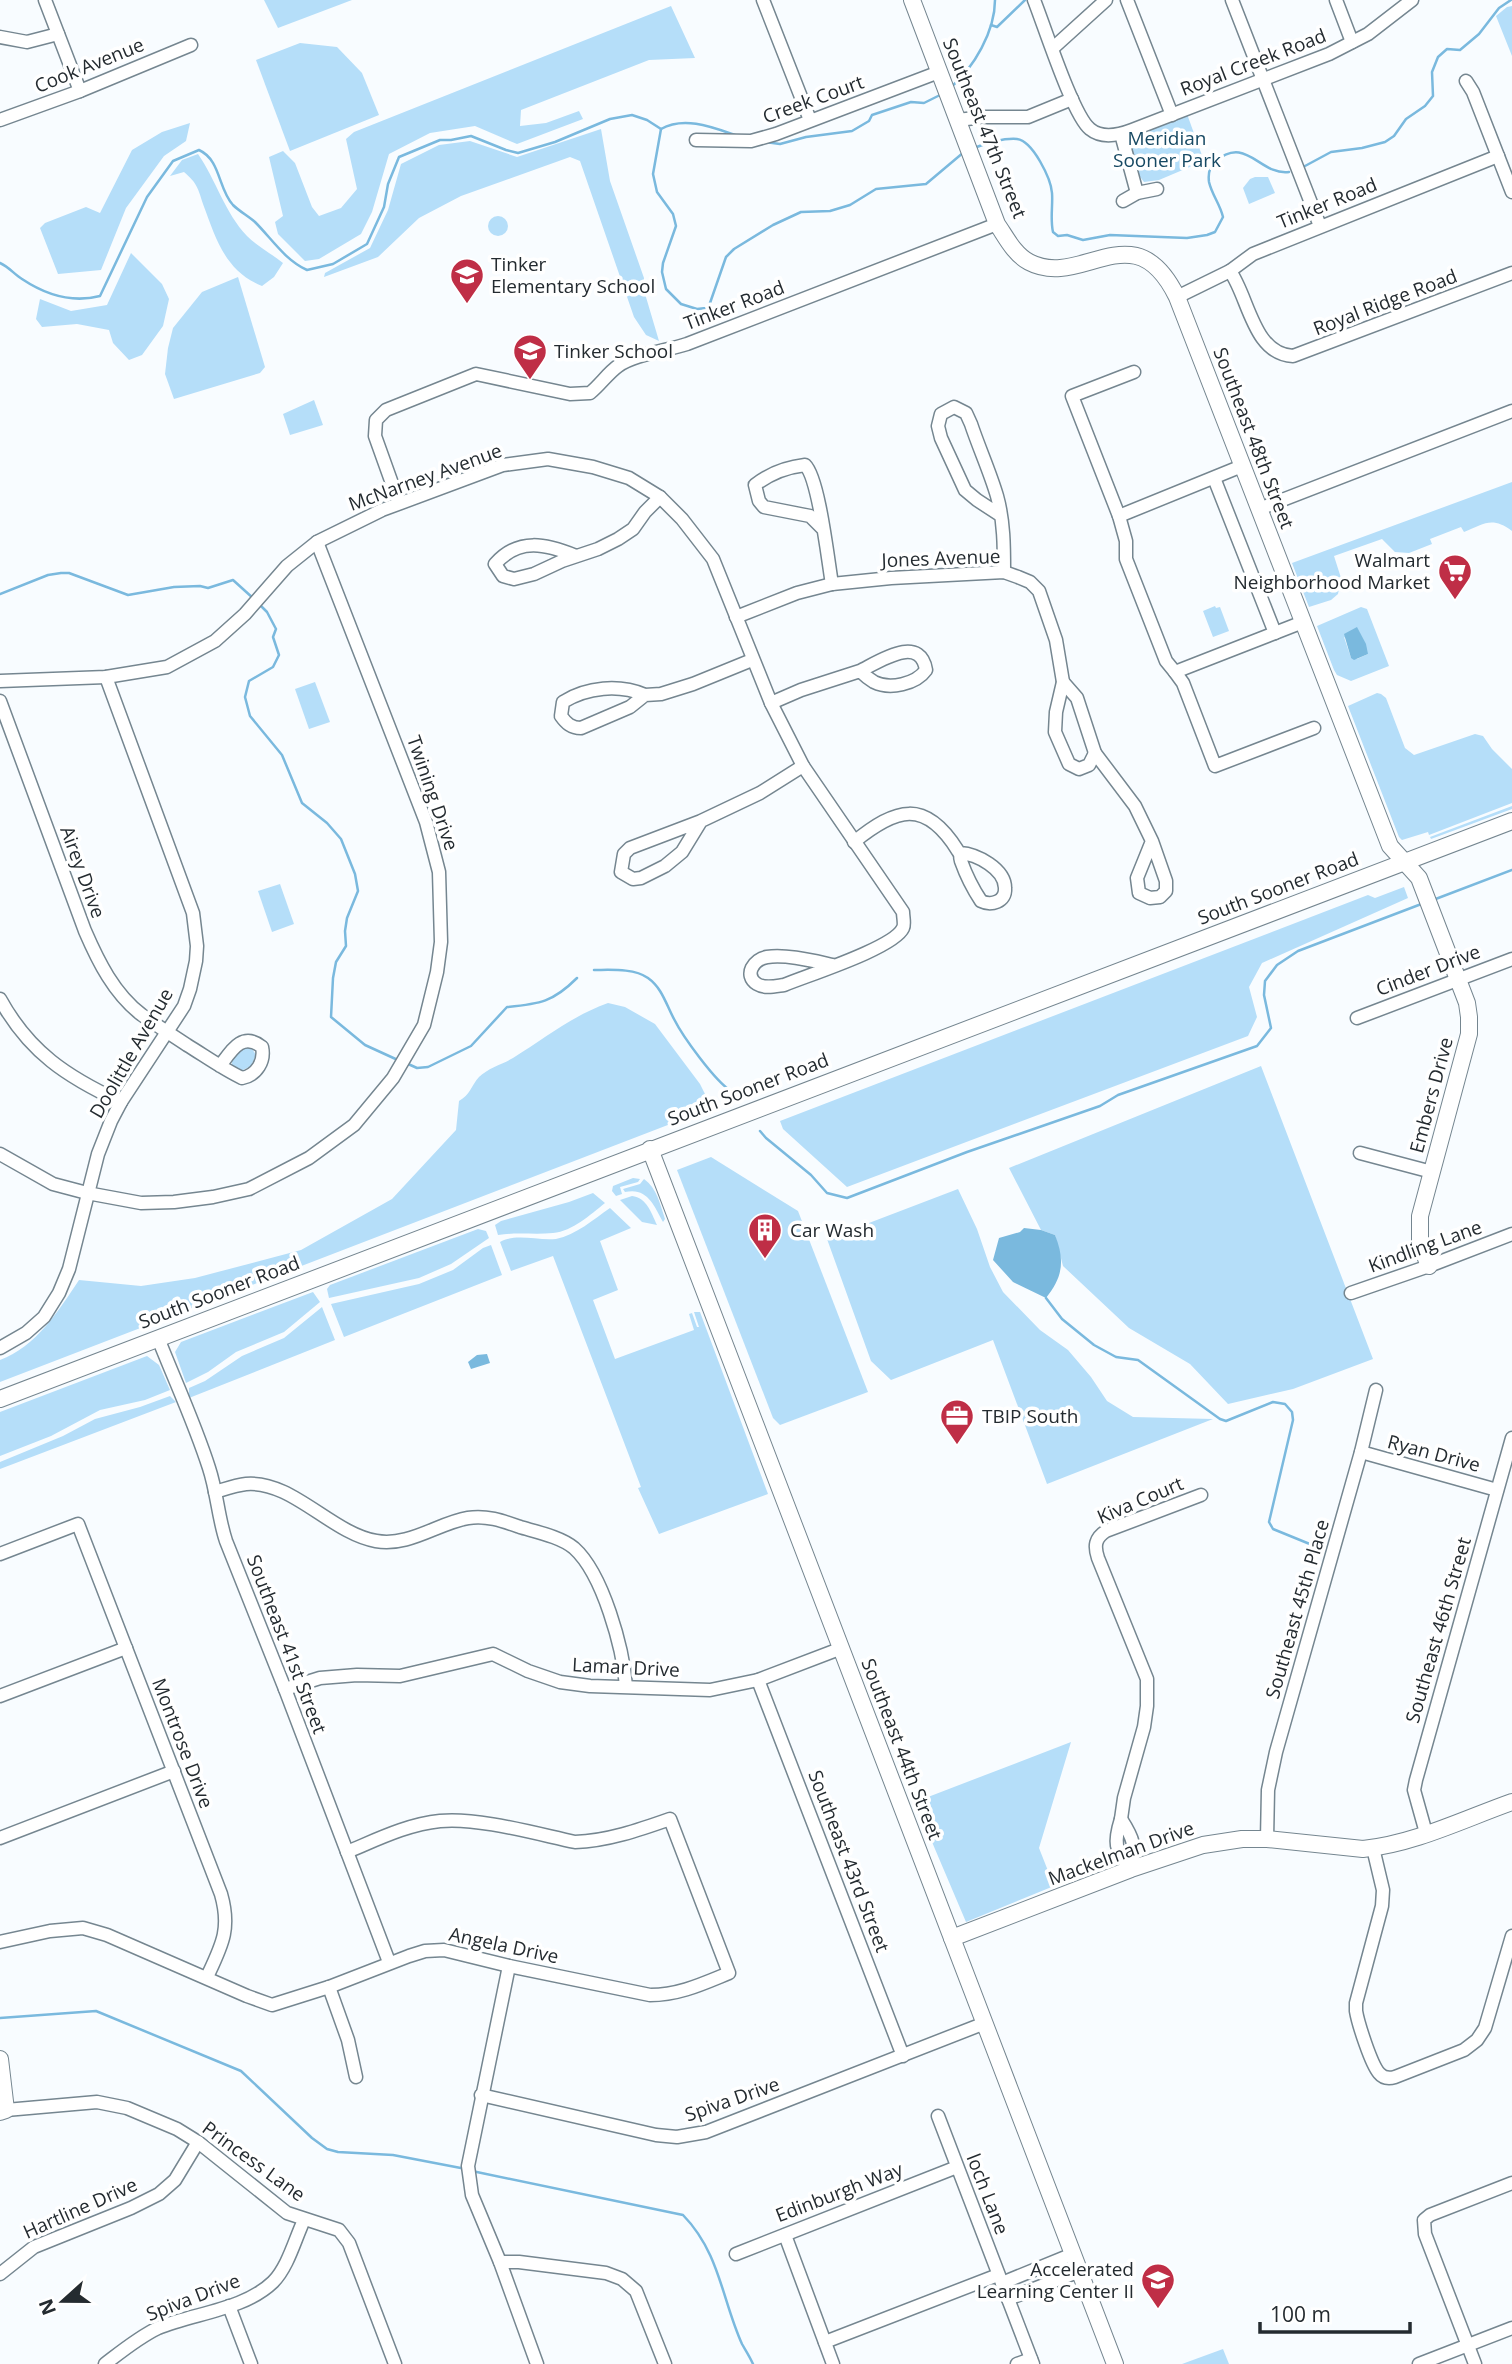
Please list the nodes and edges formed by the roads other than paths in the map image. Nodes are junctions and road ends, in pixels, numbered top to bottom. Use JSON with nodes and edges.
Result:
{"nodes":[{"id":1,"x":45,"y":0,"type":"edge"},
{"id":2,"x":763,"y":0,"type":"edge"},
{"id":3,"x":912,"y":0,"type":"edge"},
{"id":4,"x":1034,"y":0,"type":"edge"},
{"id":5,"x":1106,"y":0,"type":"edge"},
{"id":6,"x":1127,"y":0,"type":"edge"},
{"id":7,"x":1232,"y":0,"type":"edge"},
{"id":8,"x":1336,"y":0,"type":"edge"},
{"id":9,"x":1412,"y":0,"type":"edge"},
{"id":10,"x":58,"y":34,"type":"junction"},
{"id":11,"x":0,"y":37,"type":"edge"},
{"id":12,"x":1352,"y":43,"type":"junction"},
{"id":13,"x":191,"y":45,"type":"dead end"},
{"id":14,"x":1053,"y":48,"type":"junction"},
{"id":15,"x":939,"y":72,"type":"junction"},
{"id":16,"x":1263,"y":80,"type":"junction"},
{"id":17,"x":1466,"y":81,"type":"dead end"},
{"id":18,"x":80,"y":91,"type":"junction"},
{"id":19,"x":1072,"y":99,"type":"junction"},
{"id":20,"x":1172,"y":115,"type":"junction"},
{"id":21,"x":0,"y":120,"type":"edge"},
{"id":22,"x":810,"y":120,"type":"junction"},
{"id":23,"x":957,"y":120,"type":"junction"},
{"id":24,"x":1121,"y":134,"type":"junction"},
{"id":25,"x":696,"y":140,"type":"dead end"},
{"id":26,"x":1497,"y":156,"type":"junction"},
{"id":27,"x":1157,"y":189,"type":"dead end"},
{"id":28,"x":1512,"y":192,"type":"edge"},
{"id":29,"x":1137,"y":193,"type":"junction"},
{"id":30,"x":1123,"y":201,"type":"dead end"},
{"id":31,"x":997,"y":224,"type":"junction"},
{"id":32,"x":1320,"y":226,"type":"junction"},
{"id":33,"x":1114,"y":255,"type":"joint"},
{"id":34,"x":1230,"y":271,"type":"junction"},
{"id":35,"x":1512,"y":274,"type":"edge"},
{"id":36,"x":1177,"y":297,"type":"junction"},
{"id":37,"x":1134,"y":372,"type":"dead end"},
{"id":38,"x":1512,"y":411,"type":"edge"},
{"id":39,"x":1242,"y":466,"type":"junction"},
{"id":40,"x":1214,"y":478,"type":"junction"},
{"id":41,"x":660,"y":497,"type":"junction"},
{"id":42,"x":399,"y":503,"type":"junction"},
{"id":43,"x":1259,"y":509,"type":"junction"},
{"id":44,"x":1000,"y":515,"type":"junction"},
{"id":45,"x":1119,"y":516,"type":"junction"},
{"id":46,"x":823,"y":529,"type":"junction"},
{"id":47,"x":317,"y":542,"type":"junction"},
{"id":48,"x":576,"y":556,"type":"junction"},
{"id":49,"x":1004,"y":572,"type":"junction"},
{"id":50,"x":832,"y":584,"type":"junction"},
{"id":51,"x":736,"y":617,"type":"junction"},
{"id":52,"x":1303,"y":622,"type":"junction"},
{"id":53,"x":1275,"y":633,"type":"junction"},
{"id":54,"x":752,"y":660,"type":"junction"},
{"id":55,"x":860,"y":671,"type":"junction"},
{"id":56,"x":1175,"y":672,"type":"junction"},
{"id":57,"x":106,"y":677,"type":"junction"},
{"id":58,"x":0,"y":681,"type":"edge"},
{"id":59,"x":1063,"y":682,"type":"junction"},
{"id":60,"x":645,"y":695,"type":"junction"},
{"id":61,"x":0,"y":701,"type":"edge"},
{"id":62,"x":771,"y":703,"type":"junction"},
{"id":63,"x":1314,"y":728,"type":"dead end"},
{"id":64,"x":1095,"y":753,"type":"junction"},
{"id":65,"x":803,"y":766,"type":"junction"},
{"id":66,"x":701,"y":821,"type":"junction"},
{"id":67,"x":1512,"y":821,"type":"edge"},
{"id":68,"x":1152,"y":841,"type":"dead end"},
{"id":69,"x":854,"y":842,"type":"junction"},
{"id":70,"x":960,"y":853,"type":"dead end"},
{"id":71,"x":1404,"y":862,"type":"junction"},
{"id":72,"x":1512,"y":959,"type":"edge"},
{"id":73,"x":833,"y":965,"type":"junction"},
{"id":74,"x":1458,"y":979,"type":"junction"},
{"id":75,"x":0,"y":999,"type":"edge"},
{"id":76,"x":1357,"y":1018,"type":"dead end"},
{"id":77,"x":167,"y":1031,"type":"junction"},
{"id":78,"x":220,"y":1066,"type":"dead end"},
{"id":79,"x":121,"y":1102,"type":"junction"},
{"id":80,"x":650,"y":1149,"type":"junction"},
{"id":81,"x":1360,"y":1153,"type":"dead end"},
{"id":82,"x":0,"y":1154,"type":"edge"},
{"id":83,"x":1432,"y":1172,"type":"junction"},
{"id":84,"x":87,"y":1193,"type":"junction"},
{"id":85,"x":1512,"y":1234,"type":"edge"},
{"id":86,"x":1429,"y":1266,"type":"junction"},
{"id":87,"x":1351,"y":1293,"type":"dead end"},
{"id":88,"x":159,"y":1338,"type":"junction"},
{"id":89,"x":0,"y":1348,"type":"edge"},
{"id":90,"x":1376,"y":1390,"type":"dead end"},
{"id":91,"x":0,"y":1399,"type":"edge"},
{"id":92,"x":1512,"y":1438,"type":"edge"},
{"id":93,"x":1361,"y":1452,"type":"junction"},
{"id":94,"x":1497,"y":1490,"type":"junction"},
{"id":95,"x":215,"y":1492,"type":"junction"},
{"id":96,"x":1201,"y":1495,"type":"dead end"},
{"id":97,"x":0,"y":1554,"type":"edge"},
{"id":98,"x":126,"y":1648,"type":"junction"},
{"id":99,"x":842,"y":1648,"type":"junction"},
{"id":100,"x":758,"y":1680,"type":"junction"},
{"id":101,"x":626,"y":1686,"type":"junction"},
{"id":102,"x":285,"y":1689,"type":"junction"},
{"id":103,"x":0,"y":1696,"type":"edge"},
{"id":104,"x":174,"y":1772,"type":"junction"},
{"id":105,"x":1512,"y":1802,"type":"edge"},
{"id":106,"x":1121,"y":1819,"type":"junction"},
{"id":107,"x":1426,"y":1833,"type":"junction"},
{"id":108,"x":0,"y":1838,"type":"edge"},
{"id":109,"x":1267,"y":1839,"type":"junction"},
{"id":110,"x":1133,"y":1840,"type":"junction"},
{"id":111,"x":1117,"y":1846,"type":"junction"},
{"id":112,"x":1373,"y":1848,"type":"junction"},
{"id":113,"x":347,"y":1852,"type":"junction"},
{"id":114,"x":1131,"y":1869,"type":"junction"},
{"id":115,"x":1512,"y":1936,"type":"edge"},
{"id":116,"x":953,"y":1938,"type":"junction"},
{"id":117,"x":0,"y":1942,"type":"edge"},
{"id":118,"x":389,"y":1962,"type":"junction"},
{"id":119,"x":509,"y":1966,"type":"junction"},
{"id":120,"x":207,"y":1977,"type":"junction"},
{"id":121,"x":329,"y":1987,"type":"junction"},
{"id":122,"x":985,"y":2023,"type":"junction"},
{"id":123,"x":903,"y":2056,"type":"junction"},
{"id":124,"x":0,"y":2059,"type":"edge"},
{"id":125,"x":356,"y":2077,"type":"dead end"},
{"id":126,"x":481,"y":2095,"type":"junction"},
{"id":127,"x":3,"y":2111,"type":"edge"},
{"id":128,"x":938,"y":2116,"type":"dead end"},
{"id":129,"x":198,"y":2142,"type":"junction"},
{"id":130,"x":957,"y":2167,"type":"junction"},
{"id":131,"x":1512,"y":2183,"type":"edge"},
{"id":132,"x":304,"y":2220,"type":"junction"},
{"id":133,"x":785,"y":2235,"type":"junction"},
{"id":134,"x":736,"y":2254,"type":"dead end"},
{"id":135,"x":1073,"y":2255,"type":"junction"},
{"id":136,"x":500,"y":2262,"type":"junction"},
{"id":137,"x":1080,"y":2271,"type":"junction"},
{"id":138,"x":1028,"y":2273,"type":"junction"},
{"id":139,"x":0,"y":2274,"type":"edge"},
{"id":140,"x":1000,"y":2279,"type":"junction"},
{"id":141,"x":1034,"y":2289,"type":"junction"},
{"id":142,"x":1008,"y":2299,"type":"junction"},
{"id":143,"x":229,"y":2306,"type":"junction"},
{"id":144,"x":1512,"y":2328,"type":"edge"},
{"id":145,"x":825,"y":2342,"type":"junction"},
{"id":146,"x":1468,"y":2345,"type":"junction"},
{"id":147,"x":1032,"y":2361,"type":"edge"},
{"id":148,"x":105,"y":2364,"type":"edge"},
{"id":149,"x":251,"y":2364,"type":"edge"},
{"id":150,"x":395,"y":2364,"type":"edge"},
{"id":151,"x":537,"y":2364,"type":"edge"},
{"id":152,"x":665,"y":2364,"type":"edge"},
{"id":153,"x":833,"y":2364,"type":"edge"},
{"id":154,"x":1017,"y":2364,"type":"edge"},
{"id":155,"x":1115,"y":2364,"type":"edge"},
{"id":156,"x":1419,"y":2364,"type":"edge"},
{"id":157,"x":1475,"y":2364,"type":"edge"}],
"edges":[{"from":1,"to":10,"type":"street"},
{"from":2,"to":22,"type":"street"},
{"from":3,"to":15,"type":"main road","name":"Southeast 47th Street"},
{"from":4,"to":14,"type":"street"},
{"from":5,"to":14,"type":"street"},
{"from":6,"to":20,"type":"street"},
{"from":7,"to":16,"type":"street"},
{"from":8,"to":12,"type":"street"},
{"from":9,"to":12,"type":"street","name":"Royal Creek Road"},
{"from":10,"to":11,"type":"street"},
{"from":10,"to":18,"type":"street"},
{"from":12,"to":16,"type":"street","name":"Royal Creek Road"},
{"from":13,"to":18,"type":"street","name":"Cook Avenue"},
{"from":14,"to":19,"type":"street"},
{"from":15,"to":22,"type":"street","name":"Creek Court"},
{"from":15,"to":23,"type":"main road","name":"Southeast 47th Street"},
{"from":16,"to":20,"type":"street","name":"Royal Creek Road"},
{"from":16,"to":32,"type":"street"},
{"from":17,"to":26,"type":"street"},
{"from":18,"to":21,"type":"street","name":"Cook Avenue"},
{"from":19,"to":23,"type":"street"},
{"from":19,"to":24,"type":"street","name":"Royal Creek Road"},
{"from":20,"to":24,"type":"street","name":"Royal Creek Road"},
{"from":22,"to":25,"type":"street","name":"Creek Court"},
{"from":23,"to":31,"type":"main road","name":"Southeast 47th Street"},
{"from":24,"to":29,"type":"street"},
{"from":26,"to":28,"type":"street"},
{"from":26,"to":32,"type":"street","name":"Tinker Road"},
{"from":27,"to":29,"type":"street"},
{"from":29,"to":30,"type":"street"},
{"from":31,"to":33,"type":"main road","name":"Southeast 47th Street"},
{"from":31,"to":42,"type":"street","name":"Tinker Road"},
{"from":32,"to":34,"type":"street","name":"Tinker Road"},
{"from":33,"to":36,"type":"main road","name":"Southeast 48th Street"},
{"from":34,"to":35,"type":"street","name":"Royal Ridge Road"},
{"from":34,"to":36,"type":"street","name":"Tinker Road"},
{"from":36,"to":39,"type":"main road","name":"Southeast 48th Street"},
{"from":37,"to":45,"type":"street"},
{"from":38,"to":43,"type":"street"},
{"from":39,"to":40,"type":"street"},
{"from":39,"to":43,"type":"main road","name":"Southeast 48th Street"},
{"from":40,"to":45,"type":"street"},
{"from":40,"to":53,"type":"street"},
{"from":41,"to":42,"type":"street","name":"McNarney Avenue"},
{"from":41,"to":48,"type":"street"},
{"from":41,"to":51,"type":"street","name":"McNarney Avenue"},
{"from":42,"to":47,"type":"street","name":"McNarney Avenue"},
{"from":43,"to":52,"type":"main road","name":"Southeast 48th Street"},
{"from":44,"to":44,"type":"street"},
{"from":44,"to":49,"type":"street"},
{"from":45,"to":56,"type":"street"},
{"from":46,"to":46,"type":"street"},
{"from":46,"to":50,"type":"street"},
{"from":47,"to":57,"type":"street","name":"McNarney Avenue"},
{"from":47,"to":84,"type":"street","name":"Twining Drive"},
{"from":48,"to":48,"type":"street"},
{"from":49,"to":50,"type":"street","name":"Jones Avenue"},
{"from":49,"to":59,"type":"street","name":"Jones Avenue"},
{"from":50,"to":51,"type":"street","name":"Jones Avenue"},
{"from":51,"to":54,"type":"street","name":"McNarney Avenue"},
{"from":52,"to":53,"type":"street"},
{"from":52,"to":71,"type":"main road","name":"Southeast 48th Street"},
{"from":53,"to":56,"type":"street"},
{"from":54,"to":60,"type":"street"},
{"from":54,"to":62,"type":"street","name":"McNarney Avenue"},
{"from":55,"to":55,"type":"street"},
{"from":55,"to":62,"type":"street"},
{"from":56,"to":63,"type":"street"},
{"from":57,"to":58,"type":"street","name":"McNarney Avenue"},
{"from":57,"to":77,"type":"street","name":"Doolittle Avenue"},
{"from":59,"to":64,"type":"street"},
{"from":59,"to":64,"type":"street","name":"Jones Avenue"},
{"from":60,"to":60,"type":"street"},
{"from":61,"to":77,"type":"street","name":"Airey Drive"},
{"from":62,"to":65,"type":"street","name":"McNarney Avenue"},
{"from":64,"to":68,"type":"street"},
{"from":65,"to":66,"type":"street"},
{"from":65,"to":69,"type":"street","name":"McNarney Avenue"},
{"from":66,"to":66,"type":"street"},
{"from":67,"to":71,"type":"main road","name":"South Sooner Road"},
{"from":69,"to":70,"type":"street"},
{"from":69,"to":73,"type":"street","name":"McNarney Avenue"},
{"from":71,"to":74,"type":"main road","name":"Embers Drive"},
{"from":71,"to":80,"type":"main road","name":"South Sooner Road"},
{"from":72,"to":74,"type":"street","name":"Cinder Drive"},
{"from":73,"to":73,"type":"street"},
{"from":74,"to":76,"type":"street","name":"Cinder Drive"},
{"from":74,"to":83,"type":"main road","name":"Embers Drive"},
{"from":75,"to":79,"type":"street"},
{"from":77,"to":78,"type":"street","name":"Airey Drive"},
{"from":77,"to":79,"type":"street","name":"Doolittle Avenue"},
{"from":79,"to":84,"type":"street","name":"Doolittle Avenue"},
{"from":80,"to":88,"type":"main road","name":"South Sooner Road"},
{"from":80,"to":99,"type":"main road","name":"Southeast 44th Street"},
{"from":81,"to":83,"type":"street"},
{"from":82,"to":84,"type":"street","name":"Twining Drive"},
{"from":83,"to":86,"type":"main road","name":"Embers Drive"},
{"from":84,"to":89,"type":"street","name":"Doolittle Avenue"},
{"from":85,"to":86,"type":"street","name":"Kindling Lane"},
{"from":86,"to":87,"type":"street","name":"Kindling Lane"},
{"from":88,"to":91,"type":"main road","name":"South Sooner Road"},
{"from":88,"to":95,"type":"street","name":"Southeast 41st Street"},
{"from":90,"to":93,"type":"street","name":"Southeast 45th Place"},
{"from":92,"to":94,"type":"street","name":"Southeast 46th Street"},
{"from":93,"to":94,"type":"street","name":"Ryan Drive"},
{"from":93,"to":109,"type":"street","name":"Southeast 45th Place"},
{"from":94,"to":107,"type":"street","name":"Southeast 46th Street"},
{"from":95,"to":101,"type":"street"},
{"from":95,"to":102,"type":"street","name":"Southeast 41st Street"},
{"from":96,"to":106,"type":"street","name":"Kiva Court"},
{"from":97,"to":98,"type":"street","name":"Montrose Drive"},
{"from":98,"to":103,"type":"street"},
{"from":98,"to":104,"type":"street","name":"Montrose Drive"},
{"from":99,"to":100,"type":"street","name":"Lamar Drive"},
{"from":99,"to":116,"type":"main road","name":"Southeast 44th Street"},
{"from":100,"to":101,"type":"street","name":"Lamar Drive"},
{"from":100,"to":123,"type":"street","name":"Southeast 43rd Street"},
{"from":101,"to":102,"type":"street","name":"Lamar Drive"},
{"from":102,"to":113,"type":"street","name":"Southeast 41st Street"},
{"from":104,"to":108,"type":"street"},
{"from":104,"to":120,"type":"street","name":"Montrose Drive"},
{"from":105,"to":107,"type":"main road","name":"Mackelman Drive"},
{"from":106,"to":110,"type":"street"},
{"from":106,"to":111,"type":"street"},
{"from":107,"to":112,"type":"main road","name":"Mackelman Drive"},
{"from":109,"to":112,"type":"main road","name":"Mackelman Drive"},
{"from":109,"to":114,"type":"main road","name":"Mackelman Drive"},
{"from":110,"to":111,"type":"street"},
{"from":110,"to":114,"type":"street"},
{"from":111,"to":114,"type":"street"},
{"from":112,"to":115,"type":"street"},
{"from":113,"to":118,"type":"street","name":"Southeast 41st Street"},
{"from":113,"to":119,"type":"street","name":"Angela Drive"},
{"from":114,"to":116,"type":"main road","name":"Mackelman Drive"},
{"from":116,"to":122,"type":"main road","name":"Southeast 44th Street"},
{"from":117,"to":120,"type":"street","name":"Angela Drive"},
{"from":118,"to":119,"type":"street","name":"Angela Drive"},
{"from":118,"to":121,"type":"street","name":"Angela Drive"},
{"from":119,"to":126,"type":"street"},
{"from":120,"to":121,"type":"street","name":"Angela Drive"},
{"from":121,"to":125,"type":"street"},
{"from":122,"to":123,"type":"street","name":"Spiva Drive"},
{"from":122,"to":135,"type":"main road","name":"Southeast 44th Street"},
{"from":123,"to":126,"type":"street","name":"Spiva Drive"},
{"from":124,"to":127,"type":"main road"},
{"from":126,"to":136,"type":"street"},
{"from":127,"to":129,"type":"street","name":"Princess Lane"},
{"from":128,"to":130,"type":"street","name":"loch Lane"},
{"from":129,"to":132,"type":"street","name":"Princess Lane"},
{"from":129,"to":139,"type":"street","name":"Hartline Drive"},
{"from":130,"to":133,"type":"street","name":"Edinburgh Way"},
{"from":130,"to":140,"type":"street","name":"loch Lane"},
{"from":131,"to":146,"type":"street"},
{"from":132,"to":143,"type":"street","name":"Spiva Drive"},
{"from":132,"to":150,"type":"street","name":"Princess Lane"},
{"from":133,"to":134,"type":"street","name":"Edinburgh Way"},
{"from":133,"to":145,"type":"street"},
{"from":135,"to":137,"type":"main road","name":"Southeast 44th Street"},
{"from":135,"to":138,"type":"street"},
{"from":136,"to":151,"type":"street"},
{"from":136,"to":152,"type":"street"},
{"from":137,"to":141,"type":"street"},
{"from":137,"to":155,"type":"main road","name":"Southeast 44th Street"},
{"from":138,"to":140,"type":"street"},
{"from":138,"to":141,"type":"street"},
{"from":140,"to":142,"type":"street","name":"loch Lane"},
{"from":140,"to":145,"type":"street"},
{"from":141,"to":142,"type":"street"},
{"from":142,"to":147,"type":"street","name":"loch Lane"},
{"from":143,"to":148,"type":"street","name":"Spiva Drive"},
{"from":143,"to":149,"type":"street"},
{"from":144,"to":146,"type":"street"},
{"from":145,"to":153,"type":"street"},
{"from":146,"to":156,"type":"street"},
{"from":146,"to":157,"type":"street"},
{"from":147,"to":154,"type":"street"}]}
